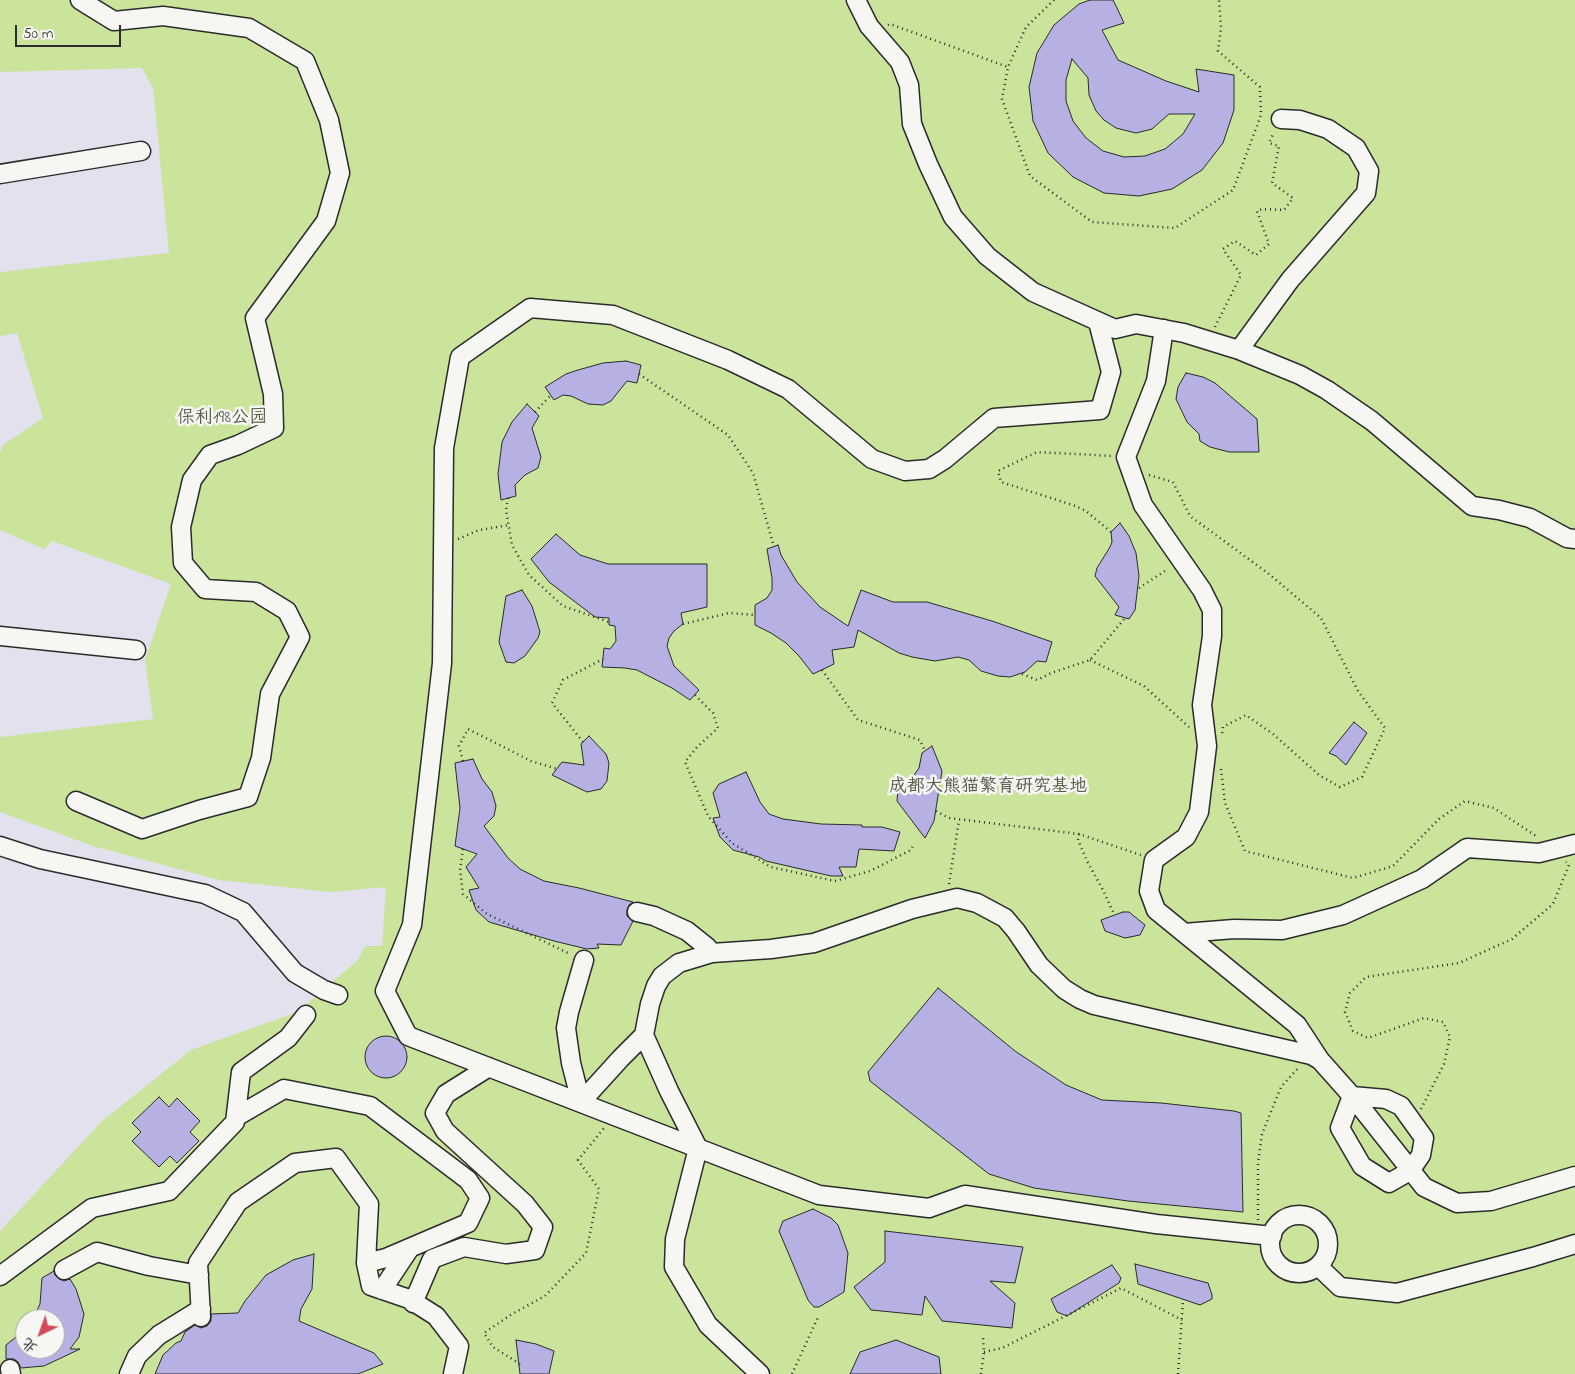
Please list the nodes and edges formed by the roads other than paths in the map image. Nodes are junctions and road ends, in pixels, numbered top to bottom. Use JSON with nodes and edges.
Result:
{"nodes":[{"id":1,"x":80,"y":0,"type":"edge"},
{"id":2,"x":856,"y":0,"type":"edge"},
{"id":3,"x":1281,"y":119,"type":"road end"},
{"id":4,"x":141,"y":151,"type":"dead end"},
{"id":5,"x":0,"y":174,"type":"edge"},
{"id":6,"x":1098,"y":322,"type":"junction"},
{"id":7,"x":1164,"y":329,"type":"junction"},
{"id":8,"x":1239,"y":350,"type":"junction"},
{"id":9,"x":1575,"y":539,"type":"edge"},
{"id":10,"x":0,"y":636,"type":"edge"},
{"id":11,"x":136,"y":650,"type":"dead end"},
{"id":12,"x":76,"y":801,"type":"dead end"},
{"id":13,"x":1575,"y":844,"type":"edge"},
{"id":14,"x":0,"y":846,"type":"edge"},
{"id":15,"x":637,"y":912,"type":"dead end"},
{"id":16,"x":1184,"y":933,"type":"junction"},
{"id":17,"x":712,"y":953,"type":"junction"},
{"id":18,"x":584,"y":960,"type":"road end"},
{"id":19,"x":338,"y":995,"type":"dead end"},
{"id":20,"x":306,"y":1016,"type":"dead end"},
{"id":21,"x":644,"y":1035,"type":"junction"},
{"id":22,"x":1316,"y":1058,"type":"junction"},
{"id":23,"x":489,"y":1067,"type":"junction"},
{"id":24,"x":1352,"y":1096,"type":"junction"},
{"id":25,"x":581,"y":1102,"type":"junction"},
{"id":26,"x":236,"y":1117,"type":"junction"},
{"id":27,"x":698,"y":1148,"type":"junction"},
{"id":28,"x":1410,"y":1171,"type":"junction"},
{"id":29,"x":1575,"y":1176,"type":"edge"},
{"id":30,"x":1265,"y":1236,"type":"junction"},
{"id":31,"x":1575,"y":1244,"type":"edge"},
{"id":32,"x":410,"y":1248,"type":"junction"},
{"id":33,"x":366,"y":1263,"type":"junction"},
{"id":34,"x":1318,"y":1266,"type":"junction"},
{"id":35,"x":64,"y":1270,"type":"dead end"},
{"id":36,"x":199,"y":1275,"type":"junction"},
{"id":37,"x":0,"y":1276,"type":"edge"},
{"id":38,"x":382,"y":1290,"type":"junction"},
{"id":39,"x":413,"y":1303,"type":"junction"},
{"id":40,"x":129,"y":1374,"type":"edge"},
{"id":41,"x":453,"y":1374,"type":"edge"},
{"id":42,"x":760,"y":1374,"type":"edge"}],
"edges":[{"from":1,"to":12,"type":"street"},
{"from":2,"to":6,"type":"street"},
{"from":3,"to":8,"type":"street"},
{"from":4,"to":5,"type":"street"},
{"from":6,"to":7,"type":"street"},
{"from":6,"to":23,"type":"street"},
{"from":7,"to":8,"type":"street"},
{"from":7,"to":16,"type":"street"},
{"from":8,"to":9,"type":"street"},
{"from":10,"to":11,"type":"street"},
{"from":13,"to":16,"type":"street"},
{"from":14,"to":19,"type":"street"},
{"from":15,"to":17,"type":"street"},
{"from":16,"to":22,"type":"street"},
{"from":17,"to":21,"type":"street"},
{"from":17,"to":22,"type":"street"},
{"from":18,"to":25,"type":"street"},
{"from":20,"to":26,"type":"street"},
{"from":21,"to":25,"type":"street"},
{"from":21,"to":27,"type":"street"},
{"from":22,"to":24,"type":"street"},
{"from":23,"to":25,"type":"street"},
{"from":23,"to":39,"type":"street"},
{"from":24,"to":28,"type":"street"},
{"from":24,"to":28,"type":"street"},
{"from":24,"to":28,"type":"street"},
{"from":25,"to":27,"type":"street"},
{"from":26,"to":32,"type":"street"},
{"from":26,"to":37,"type":"street"},
{"from":27,"to":30,"type":"street"},
{"from":27,"to":42,"type":"street"},
{"from":28,"to":29,"type":"street"},
{"from":30,"to":34,"type":"street"},
{"from":30,"to":34,"type":"street"},
{"from":31,"to":34,"type":"street"},
{"from":32,"to":33,"type":"street"},
{"from":32,"to":38,"type":"street"},
{"from":33,"to":36,"type":"street"},
{"from":33,"to":38,"type":"street"},
{"from":35,"to":36,"type":"street"},
{"from":36,"to":40,"type":"street"},
{"from":38,"to":39,"type":"street"},
{"from":39,"to":41,"type":"street"}]}
